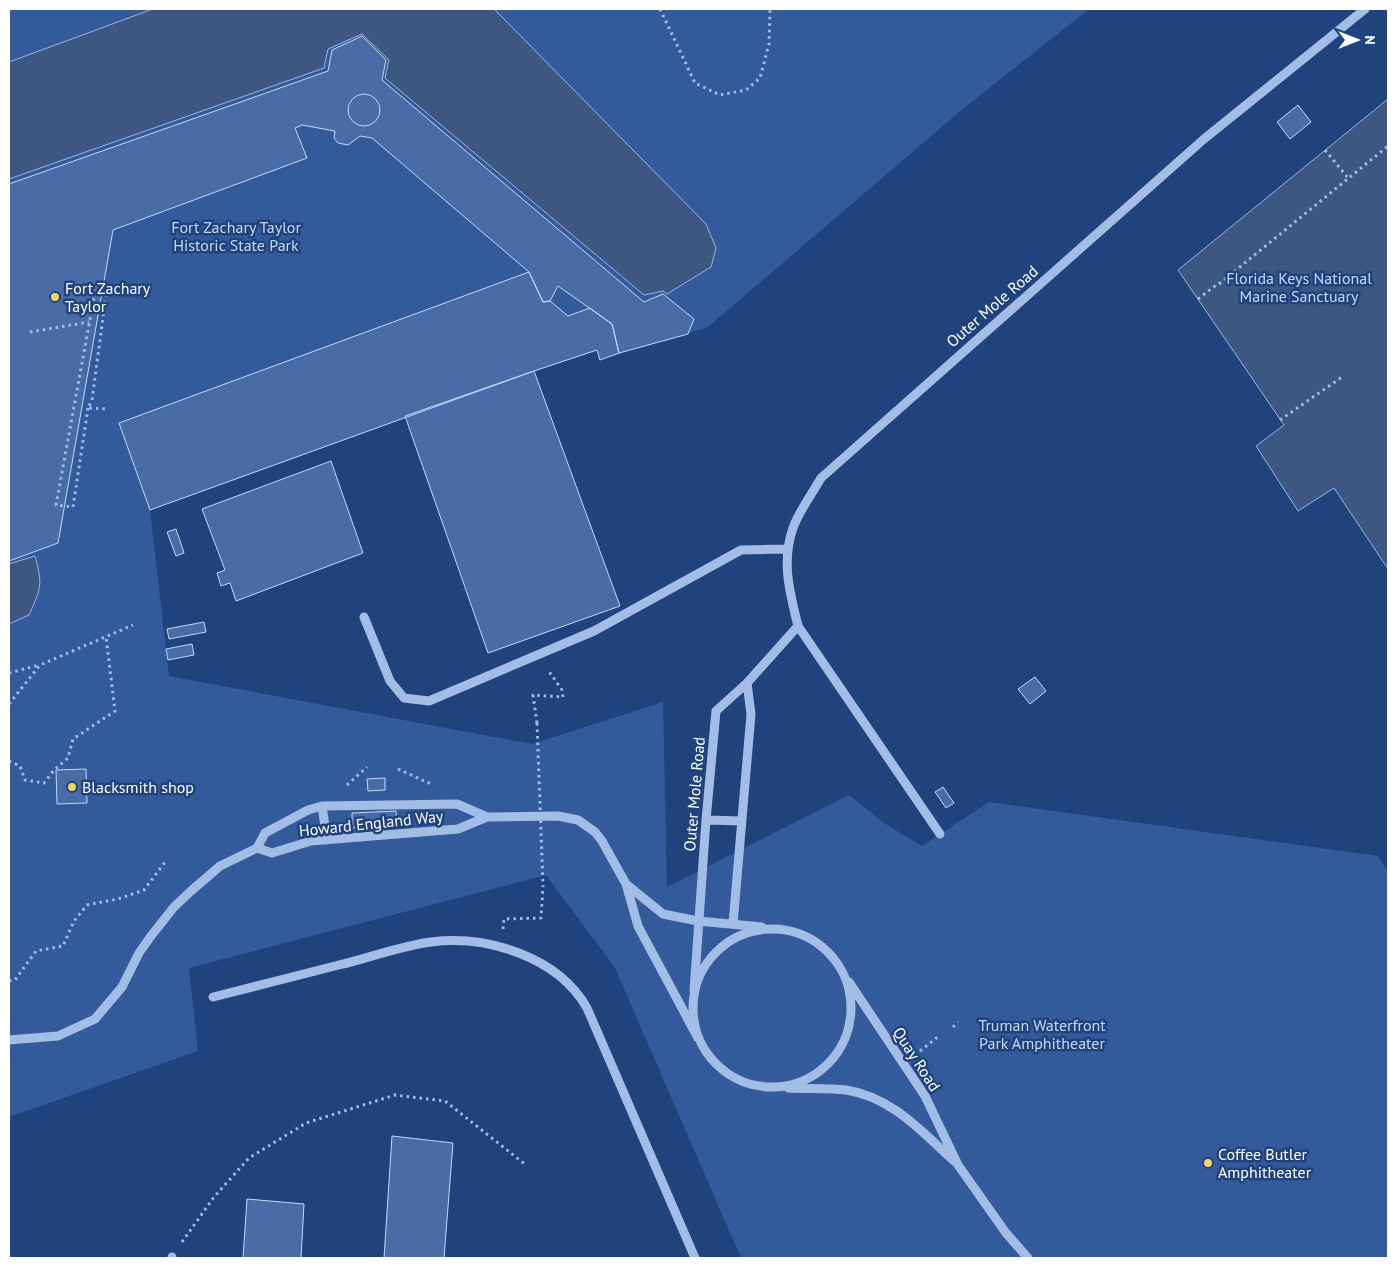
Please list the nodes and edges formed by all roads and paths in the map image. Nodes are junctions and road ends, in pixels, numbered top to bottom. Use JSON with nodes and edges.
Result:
{"nodes":[{"id":1,"x":660,"y":9,"type":"edge"},
{"id":2,"x":770,"y":9,"type":"edge"},
{"id":3,"x":1365,"y":9,"type":"edge"},
{"id":4,"x":1388,"y":146,"type":"edge"},
{"id":5,"x":1325,"y":150,"type":"dead end"},
{"id":6,"x":1348,"y":178,"type":"junction"},
{"id":7,"x":1224,"y":279,"type":"junction"},
{"id":8,"x":1218,"y":284,"type":"dead end"},
{"id":9,"x":1198,"y":300,"type":"dead end"},
{"id":10,"x":89,"y":322,"type":"junction"},
{"id":11,"x":30,"y":332,"type":"dead end"},
{"id":12,"x":1342,"y":377,"type":"dead end"},
{"id":13,"x":88,"y":408,"type":"junction"},
{"id":14,"x":108,"y":409,"type":"dead end"},
{"id":15,"x":1280,"y":420,"type":"dead end"},
{"id":16,"x":787,"y":548,"type":"junction"},
{"id":17,"x":364,"y":617,"type":"dead end"},
{"id":18,"x":133,"y":625,"type":"dead end"},
{"id":19,"x":798,"y":626,"type":"junction"},
{"id":20,"x":106,"y":636,"type":"junction"},
{"id":21,"x":539,"y":655,"type":"junction"},
{"id":22,"x":40,"y":665,"type":"junction"},
{"id":23,"x":9,"y":673,"type":"edge"},
{"id":24,"x":747,"y":683,"type":"junction"},
{"id":25,"x":9,"y":704,"type":"edge"},
{"id":26,"x":9,"y":761,"type":"edge"},
{"id":27,"x":322,"y":806,"type":"junction"},
{"id":28,"x":487,"y":817,"type":"junction"},
{"id":29,"x":706,"y":820,"type":"junction"},
{"id":30,"x":742,"y":821,"type":"junction"},
{"id":31,"x":940,"y":834,"type":"dead end"},
{"id":32,"x":327,"y":840,"type":"junction"},
{"id":33,"x":257,"y":848,"type":"junction"},
{"id":34,"x":165,"y":862,"type":"dead end"},
{"id":35,"x":626,"y":884,"type":"junction"},
{"id":36,"x":513,"y":918,"type":"dead end"},
{"id":37,"x":698,"y":921,"type":"junction"},
{"id":38,"x":733,"y":924,"type":"junction"},
{"id":39,"x":778,"y":928,"type":"junction"},
{"id":40,"x":843,"y":974,"type":"junction"},
{"id":41,"x":9,"y":981,"type":"edge"},
{"id":42,"x":694,"y":991,"type":"junction"},
{"id":43,"x":213,"y":997,"type":"dead end"},
{"id":44,"x":958,"y":1022,"type":"dead end"},
{"id":45,"x":953,"y":1027,"type":"dead end"},
{"id":46,"x":939,"y":1036,"type":"dead end"},
{"id":47,"x":698,"y":1038,"type":"junction"},
{"id":48,"x":9,"y":1040,"type":"edge"},
{"id":49,"x":920,"y":1051,"type":"dead end"},
{"id":50,"x":770,"y":1088,"type":"junction"},
{"id":51,"x":526,"y":1165,"type":"dead end"},
{"id":52,"x":958,"y":1165,"type":"junction"},
{"id":53,"x":172,"y":1258,"type":"edge"},
{"id":54,"x":695,"y":1258,"type":"edge"},
{"id":55,"x":1028,"y":1258,"type":"edge"}],
"edges":[{"from":1,"to":2,"type":"path"},
{"from":3,"to":16,"type":"street","name":"Outer Mole Road"},
{"from":4,"to":6,"type":"path"},
{"from":5,"to":6,"type":"path"},
{"from":6,"to":7,"type":"path"},
{"from":7,"to":8,"type":"path"},
{"from":7,"to":9,"type":"path"},
{"from":10,"to":11,"type":"path"},
{"from":10,"to":13,"type":"path"},
{"from":10,"to":13,"type":"path"},
{"from":12,"to":15,"type":"path"},
{"from":13,"to":14,"type":"path"},
{"from":16,"to":19,"type":"street","name":"Outer Mole Road"},
{"from":16,"to":21,"type":"street"},
{"from":17,"to":21,"type":"street"},
{"from":18,"to":20,"type":"path"},
{"from":19,"to":24,"type":"street","name":"Outer Mole Road"},
{"from":19,"to":31,"type":"street"},
{"from":20,"to":22,"type":"path"},
{"from":20,"to":26,"type":"path"},
{"from":21,"to":36,"type":"path","bridge":true},
{"from":22,"to":23,"type":"path"},
{"from":22,"to":25,"type":"path"},
{"from":24,"to":29,"type":"street","name":"Outer Mole Road"},
{"from":24,"to":30,"type":"street"},
{"from":27,"to":28,"type":"street","name":"Howard England Way"},
{"from":27,"to":32,"type":"street"},
{"from":27,"to":33,"type":"street","name":"Howard England Way"},
{"from":28,"to":32,"type":"street","name":"Howard England Way"},
{"from":28,"to":35,"type":"street","name":"Howard England Way"},
{"from":29,"to":30,"type":"street"},
{"from":29,"to":37,"type":"street","name":"Outer Mole Road"},
{"from":30,"to":38,"type":"street"},
{"from":32,"to":33,"type":"street","name":"Howard England Way"},
{"from":33,"to":48,"type":"street","name":"Howard England Way"},
{"from":34,"to":41,"type":"path"},
{"from":35,"to":37,"type":"street"},
{"from":35,"to":47,"type":"street"},
{"from":37,"to":38,"type":"street"},
{"from":37,"to":42,"type":"street","name":"Outer Mole Road"},
{"from":38,"to":39,"type":"street"},
{"from":39,"to":40,"type":"street"},
{"from":39,"to":42,"type":"street"},
{"from":40,"to":50,"type":"street"},
{"from":40,"to":52,"type":"street","name":"Quay Road"},
{"from":42,"to":47,"type":"street"},
{"from":43,"to":54,"type":"street"},
{"from":44,"to":45,"type":"path"},
{"from":46,"to":49,"type":"path"},
{"from":47,"to":50,"type":"street"},
{"from":50,"to":52,"type":"street","name":"Quay Road"},
{"from":51,"to":53,"type":"path"},
{"from":52,"to":55,"type":"street","name":"Quay Road"}]}
